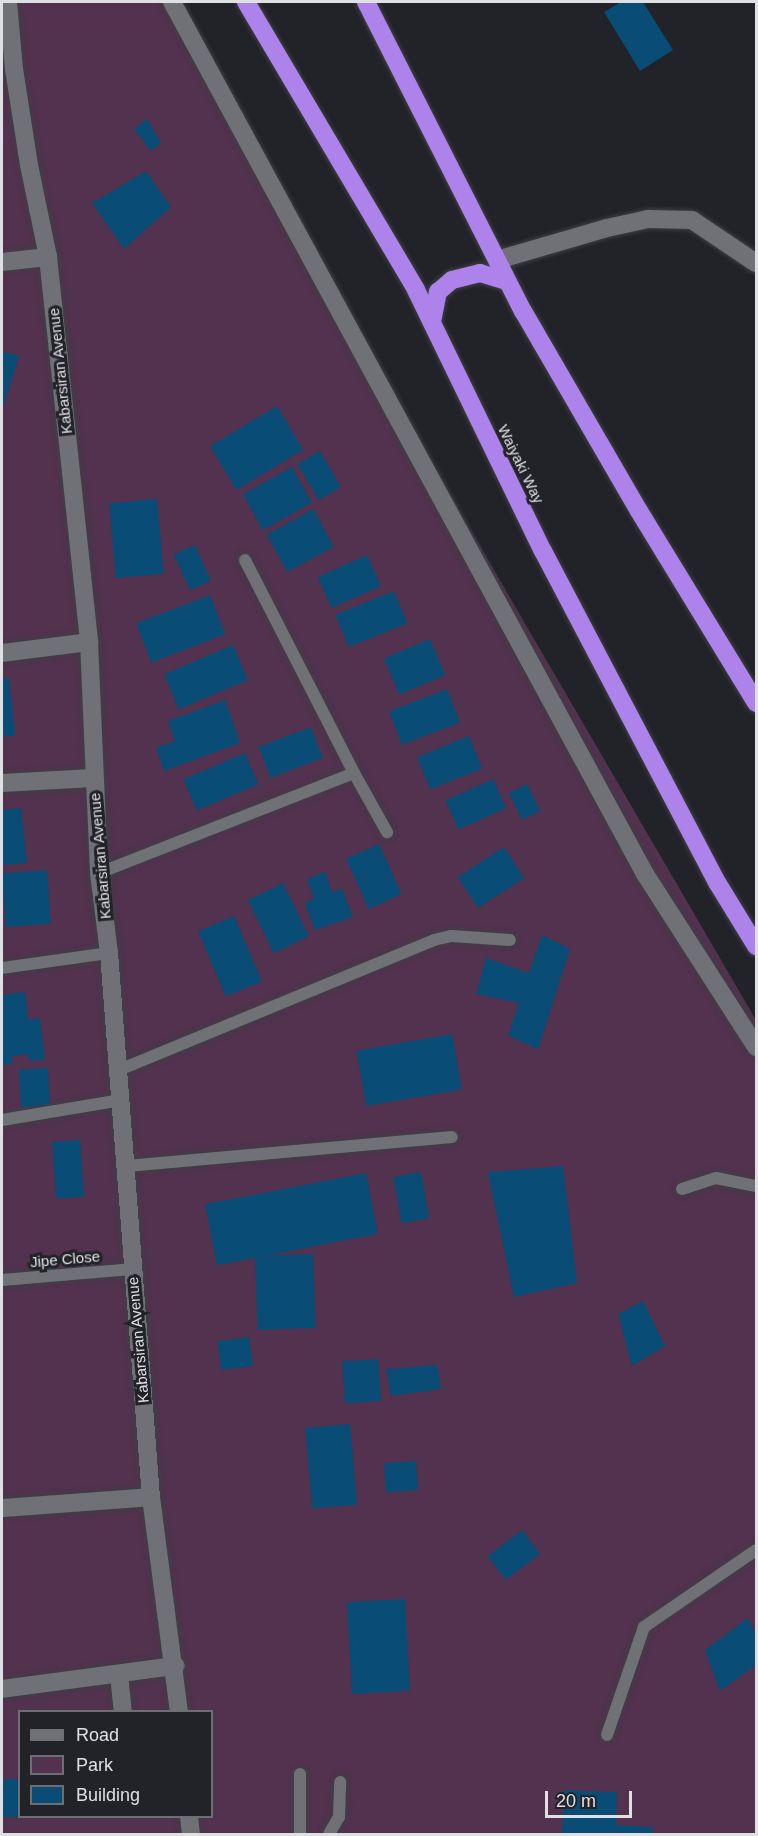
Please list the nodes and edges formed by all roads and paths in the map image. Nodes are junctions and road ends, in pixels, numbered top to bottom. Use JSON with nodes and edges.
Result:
{"nodes":[{"id":1,"x":8,"y":2,"type":"edge"},
{"id":2,"x":172,"y":2,"type":"edge"},
{"id":3,"x":246,"y":2,"type":"edge"},
{"id":4,"x":366,"y":2,"type":"edge"},
{"id":5,"x":48,"y":257,"type":"junction"},
{"id":6,"x":497,"y":260,"type":"junction"},
{"id":7,"x":2,"y":262,"type":"edge"},
{"id":8,"x":756,"y":263,"type":"edge"},
{"id":9,"x":507,"y":281,"type":"junction"},
{"id":10,"x":432,"y":322,"type":"junction"},
{"id":11,"x":245,"y":560,"type":"dead end"},
{"id":12,"x":89,"y":642,"type":"junction"},
{"id":13,"x":2,"y":653,"type":"edge"},
{"id":14,"x":756,"y":704,"type":"edge"},
{"id":15,"x":354,"y":773,"type":"junction"},
{"id":16,"x":93,"y":778,"type":"junction"},
{"id":17,"x":2,"y":783,"type":"edge"},
{"id":18,"x":387,"y":832,"type":"dead end"},
{"id":19,"x":99,"y":873,"type":"junction"},
{"id":20,"x":510,"y":940,"type":"dead end"},
{"id":21,"x":756,"y":946,"type":"edge"},
{"id":22,"x":109,"y":953,"type":"junction"},
{"id":23,"x":2,"y":968,"type":"edge"},
{"id":24,"x":756,"y":1047,"type":"edge"},
{"id":25,"x":119,"y":1071,"type":"junction"},
{"id":26,"x":121,"y":1100,"type":"junction"},
{"id":27,"x":2,"y":1120,"type":"edge"},
{"id":28,"x":452,"y":1137,"type":"dead end"},
{"id":29,"x":127,"y":1166,"type":"junction"},
{"id":30,"x":756,"y":1186,"type":"edge"},
{"id":31,"x":682,"y":1189,"type":"dead end"},
{"id":32,"x":132,"y":1269,"type":"junction"},
{"id":33,"x":2,"y":1280,"type":"edge"},
{"id":34,"x":151,"y":1497,"type":"junction"},
{"id":35,"x":2,"y":1508,"type":"edge"},
{"id":36,"x":756,"y":1550,"type":"edge"},
{"id":37,"x":175,"y":1666,"type":"junction"},
{"id":38,"x":119,"y":1675,"type":"junction"},
{"id":39,"x":2,"y":1689,"type":"edge"},
{"id":40,"x":123,"y":1710,"type":"edge"},
{"id":41,"x":179,"y":1710,"type":"edge"},
{"id":42,"x":607,"y":1735,"type":"dead end"},
{"id":43,"x":300,"y":1774,"type":"dead end"},
{"id":44,"x":340,"y":1782,"type":"dead end"},
{"id":45,"x":189,"y":1818,"type":"edge"},
{"id":46,"x":191,"y":1834,"type":"edge"},
{"id":47,"x":300,"y":1834,"type":"edge"},
{"id":48,"x":329,"y":1834,"type":"edge"}],
"edges":[{"from":1,"to":5,"type":"street","name":"Kabarsiran Avenue"},
{"from":2,"to":24,"type":"street"},
{"from":3,"to":10,"type":"highway","name":"Waiyaki Way"},
{"from":4,"to":6,"type":"highway"},
{"from":5,"to":7,"type":"street"},
{"from":5,"to":12,"type":"street","name":"Kabarsiran Avenue"},
{"from":6,"to":8,"type":"street"},
{"from":6,"to":9,"type":"highway"},
{"from":9,"to":10,"type":"highway"},
{"from":9,"to":14,"type":"highway"},
{"from":10,"to":21,"type":"highway","name":"Waiyaki Way"},
{"from":11,"to":15,"type":"lane"},
{"from":12,"to":13,"type":"street"},
{"from":12,"to":16,"type":"street","name":"Kabarsiran Avenue"},
{"from":15,"to":18,"type":"lane"},
{"from":15,"to":19,"type":"lane"},
{"from":16,"to":17,"type":"street"},
{"from":16,"to":19,"type":"street","name":"Kabarsiran Avenue"},
{"from":19,"to":22,"type":"street","name":"Kabarsiran Avenue"},
{"from":20,"to":25,"type":"lane"},
{"from":22,"to":23,"type":"lane"},
{"from":22,"to":25,"type":"street","name":"Kabarsiran Avenue"},
{"from":25,"to":26,"type":"street","name":"Kabarsiran Avenue"},
{"from":26,"to":27,"type":"lane"},
{"from":26,"to":29,"type":"street","name":"Kabarsiran Avenue"},
{"from":28,"to":29,"type":"lane"},
{"from":29,"to":32,"type":"street","name":"Kabarsiran Avenue"},
{"from":30,"to":31,"type":"lane"},
{"from":32,"to":33,"type":"lane","name":"Jipe Close"},
{"from":32,"to":34,"type":"street","name":"Kabarsiran Avenue"},
{"from":34,"to":35,"type":"street"},
{"from":34,"to":37,"type":"street","name":"Kabarsiran Avenue"},
{"from":36,"to":42,"type":"lane"},
{"from":37,"to":38,"type":"street"},
{"from":37,"to":41,"type":"street","name":"Kabarsiran Avenue"},
{"from":38,"to":39,"type":"street"},
{"from":38,"to":40,"type":"street"},
{"from":43,"to":47,"type":"lane"},
{"from":44,"to":48,"type":"lane"},
{"from":45,"to":46,"type":"street"}]}
